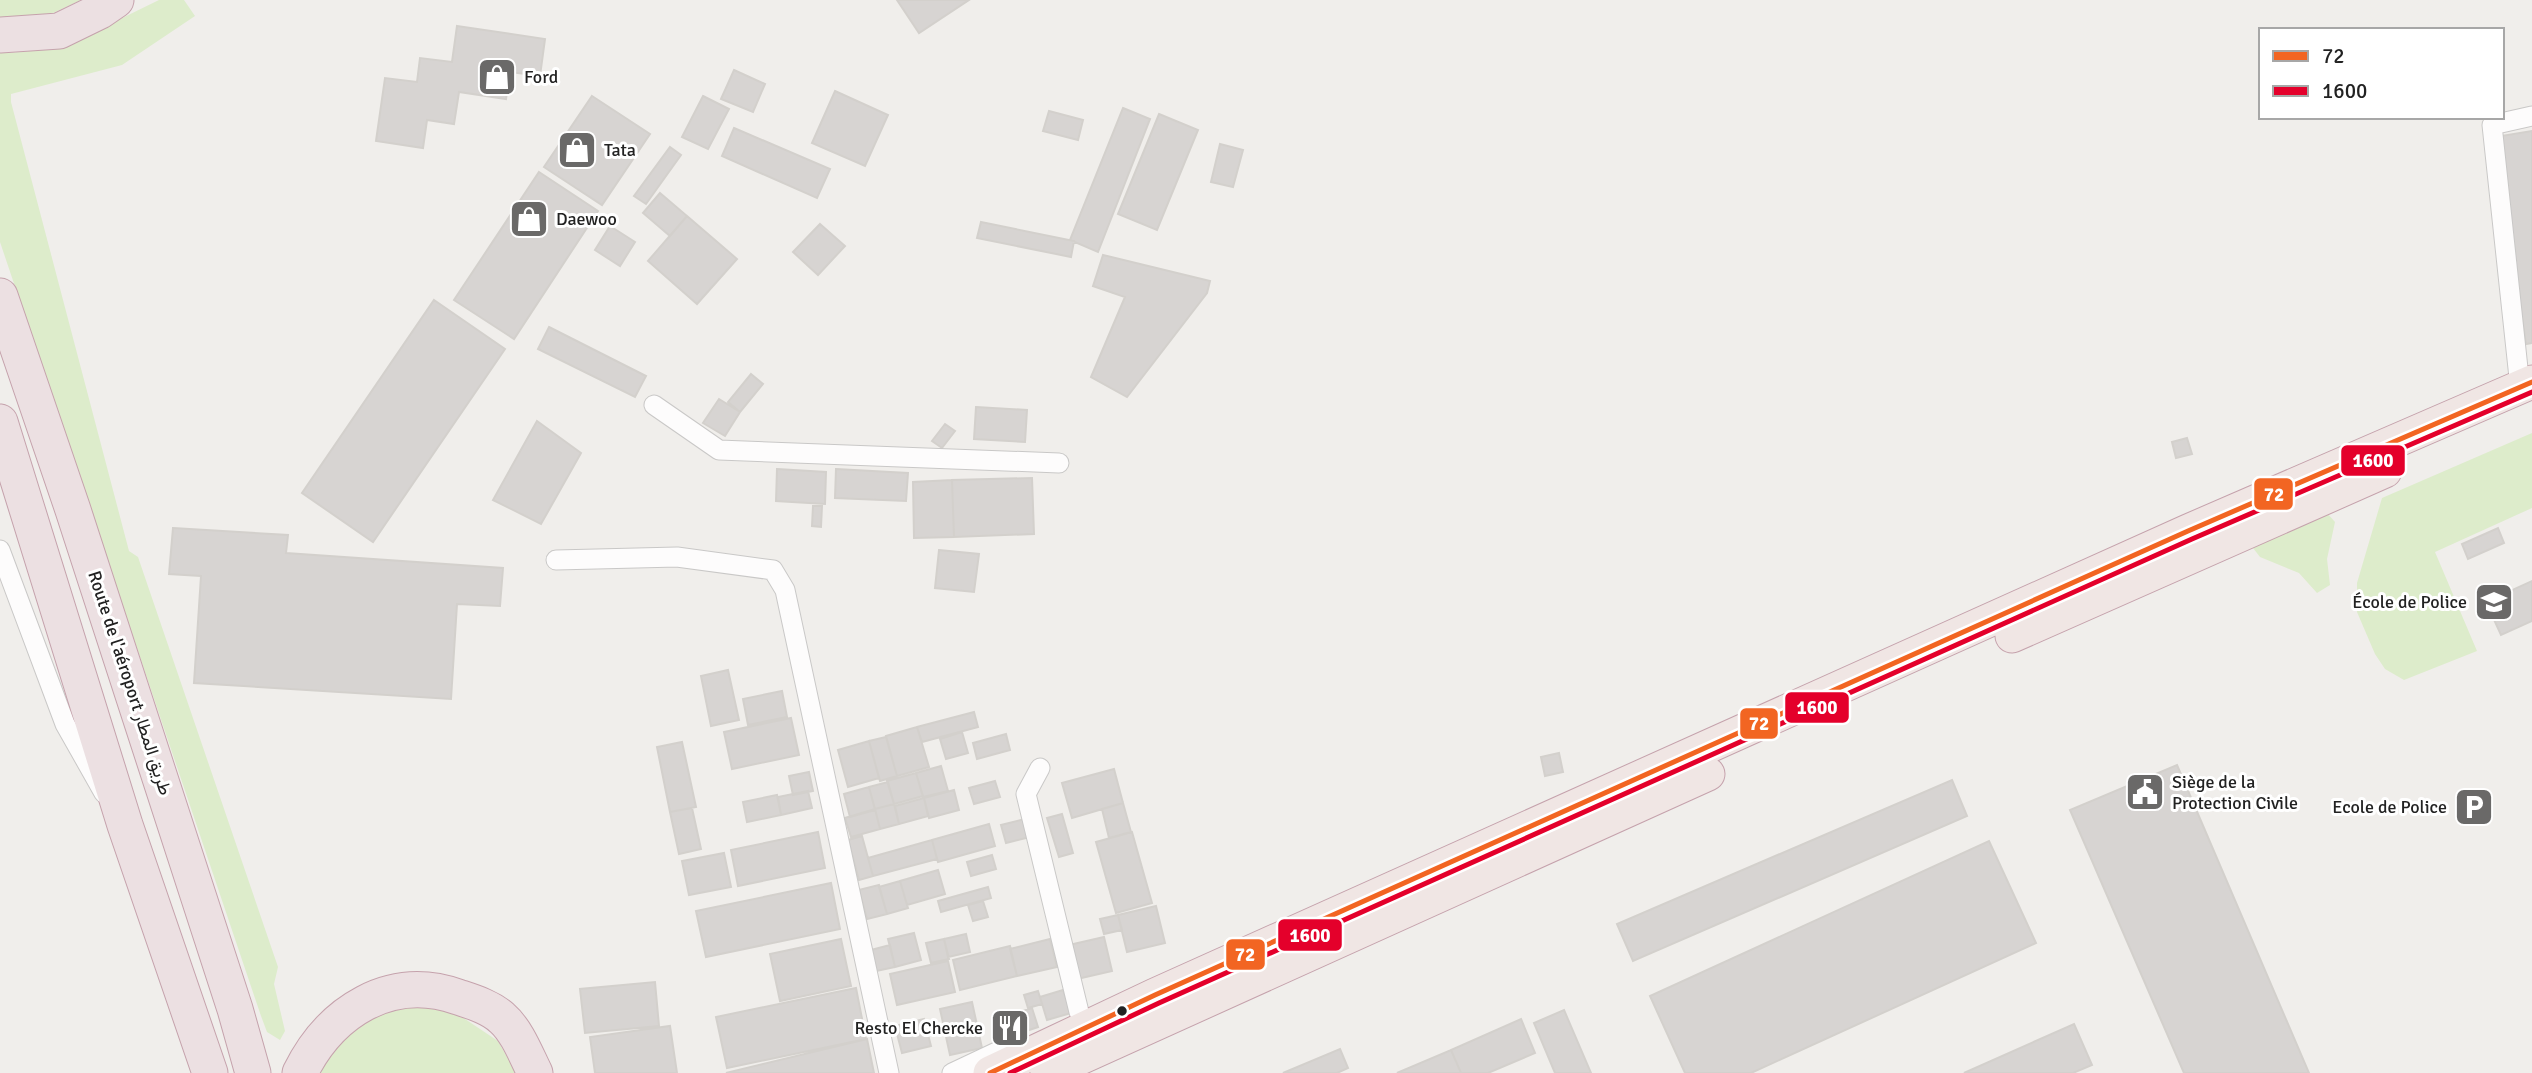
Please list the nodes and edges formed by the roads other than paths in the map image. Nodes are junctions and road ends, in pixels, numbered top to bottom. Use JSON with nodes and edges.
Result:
{"nodes":[{"id":1,"x":117,"y":0,"type":"edge"},
{"id":2,"x":0,"y":35,"type":"edge"},
{"id":3,"x":2532,"y":116,"type":"edge"},
{"id":4,"x":0,"y":296,"type":"edge"},
{"id":5,"x":2528,"y":392,"type":"edge"},
{"id":6,"x":654,"y":405,"type":"dead end"},
{"id":7,"x":0,"y":422,"type":"edge"},
{"id":8,"x":1059,"y":463,"type":"dead end"},
{"id":9,"x":0,"y":472,"type":"edge"},
{"id":10,"x":2337,"y":480,"type":"junction"},
{"id":11,"x":0,"y":550,"type":"edge"},
{"id":12,"x":556,"y":560,"type":"dead end"},
{"id":13,"x":51,"y":590,"type":"junction"},
{"id":14,"x":1040,"y":768,"type":"dead end"},
{"id":15,"x":125,"y":825,"type":"junction"},
{"id":16,"x":1092,"y":1016,"type":"junction"},
{"id":17,"x":210,"y":1073,"type":"edge"},
{"id":18,"x":253,"y":1073,"type":"edge"},
{"id":19,"x":300,"y":1073,"type":"edge"},
{"id":20,"x":535,"y":1073,"type":"edge"},
{"id":21,"x":889,"y":1073,"type":"edge"},
{"id":22,"x":952,"y":1073,"type":"edge"},
{"id":23,"x":990,"y":1073,"type":"edge"},
{"id":24,"x":1047,"y":1073,"type":"edge"}],
"edges":[{"from":1,"to":2,"type":"highway"},
{"from":3,"to":5,"type":"street"},
{"from":4,"to":18,"type":"highway","name":"Route de l'aéroport طريق المطار"},
{"from":5,"to":10,"type":"highway"},
{"from":6,"to":8,"type":"street"},
{"from":7,"to":13,"type":"highway"},
{"from":9,"to":13,"type":"highway"},
{"from":10,"to":16,"type":"highway"},
{"from":10,"to":24,"type":"highway"},
{"from":11,"to":15,"type":"street"},
{"from":12,"to":21,"type":"street"},
{"from":13,"to":15,"type":"highway"},
{"from":14,"to":16,"type":"street"},
{"from":15,"to":17,"type":"highway"},
{"from":16,"to":22,"type":"street"},
{"from":16,"to":23,"type":"highway"},
{"from":19,"to":20,"type":"highway"}]}
